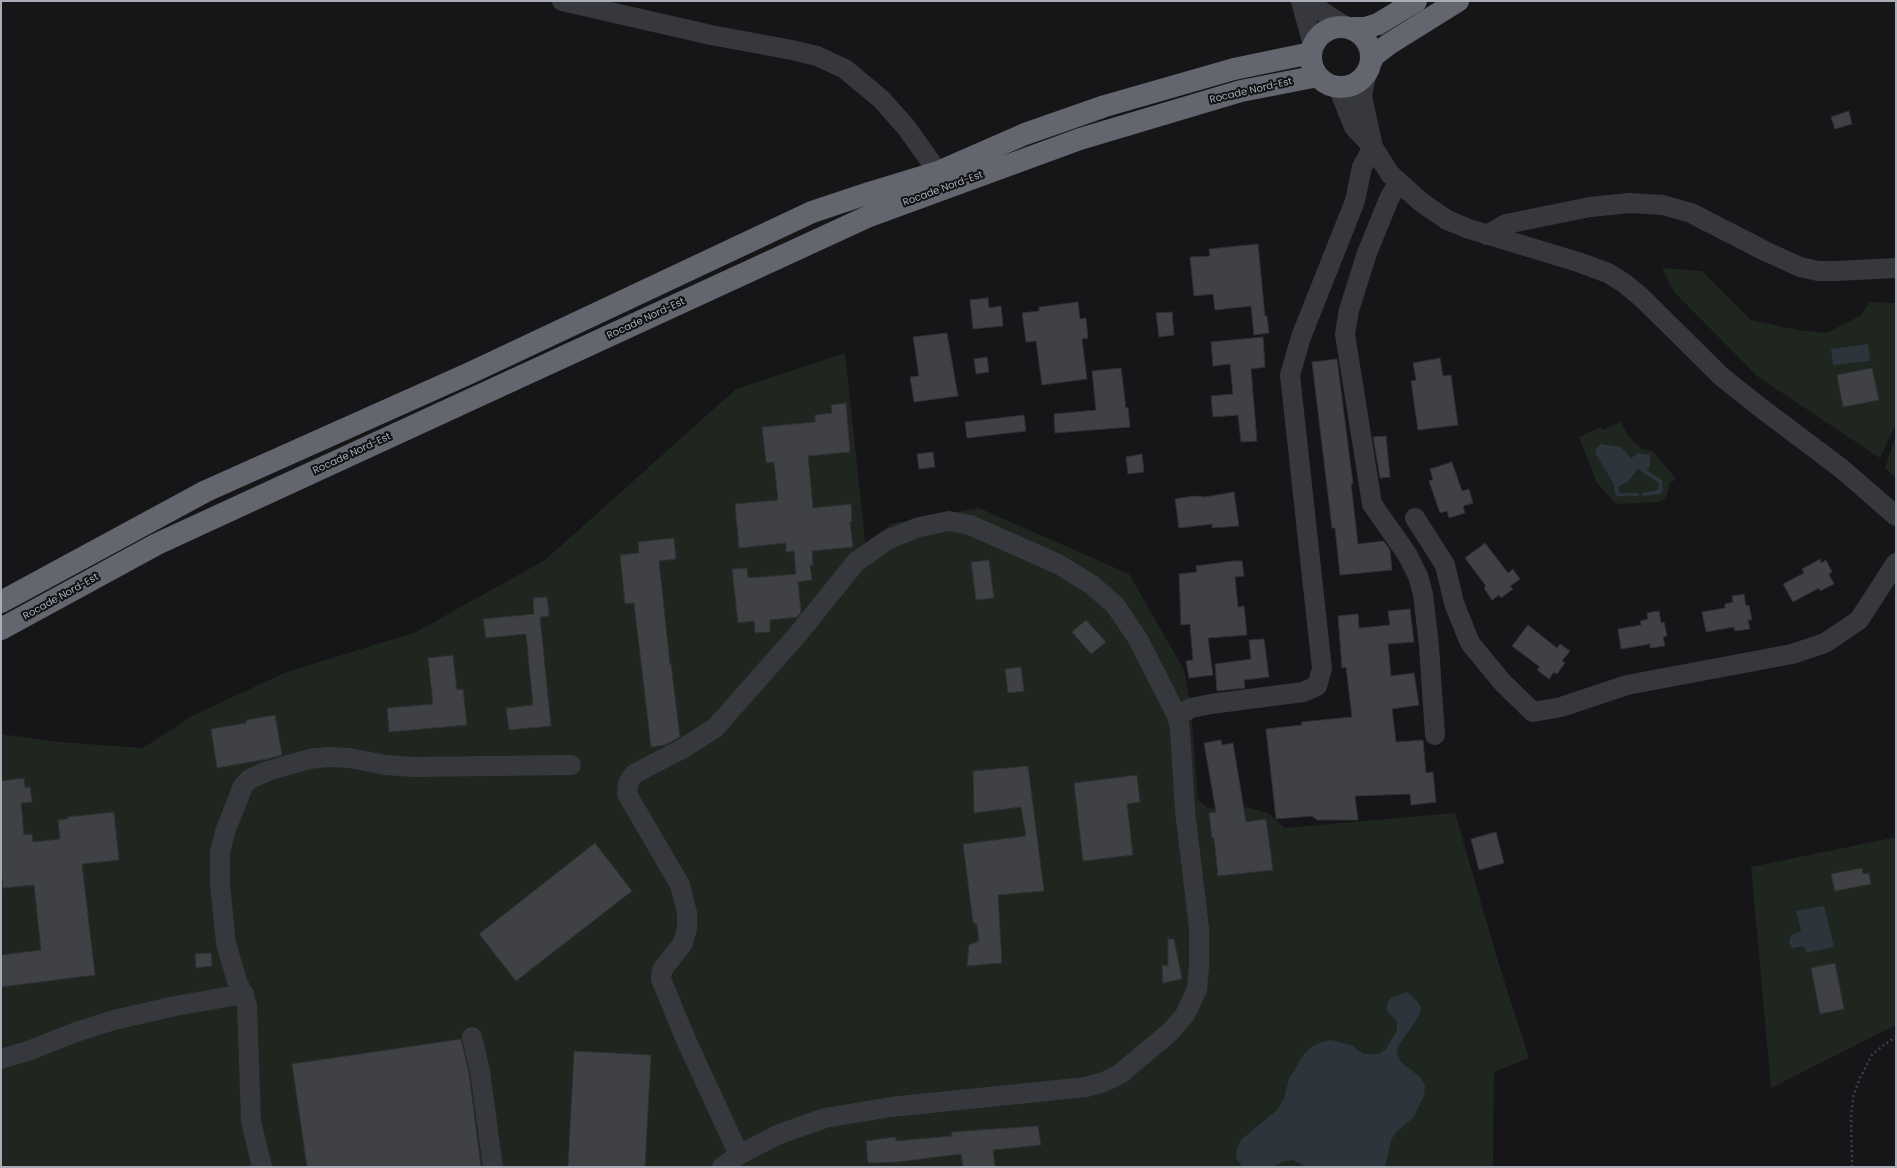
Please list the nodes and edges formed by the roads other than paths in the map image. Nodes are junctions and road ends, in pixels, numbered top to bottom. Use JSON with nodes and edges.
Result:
{"nodes":[{"id":1,"x":562,"y":1,"type":"edge"},
{"id":2,"x":1301,"y":1,"type":"edge"},
{"id":3,"x":1313,"y":1,"type":"edge"},
{"id":4,"x":1416,"y":1,"type":"edge"},
{"id":5,"x":1458,"y":1,"type":"edge"},
{"id":6,"x":1349,"y":27,"type":"junction"},
{"id":7,"x":1312,"y":49,"type":"junction"},
{"id":8,"x":1369,"y":68,"type":"junction"},
{"id":9,"x":1318,"y":76,"type":"junction"},
{"id":10,"x":1338,"y":87,"type":"junction"},
{"id":11,"x":1373,"y":147,"type":"junction"},
{"id":12,"x":938,"y":172,"type":"junction"},
{"id":13,"x":1398,"y":183,"type":"junction"},
{"id":14,"x":1487,"y":235,"type":"junction"},
{"id":15,"x":1896,"y":268,"type":"edge"},
{"id":16,"x":1896,"y":516,"type":"edge"},
{"id":17,"x":1415,"y":518,"type":"dead end"},
{"id":18,"x":1896,"y":562,"type":"edge"},
{"id":19,"x":1,"y":602,"type":"edge"},
{"id":20,"x":1,"y":629,"type":"edge"},
{"id":21,"x":1177,"y":716,"type":"junction"},
{"id":22,"x":1435,"y":735,"type":"dead end"},
{"id":23,"x":571,"y":765,"type":"dead end"},
{"id":24,"x":244,"y":994,"type":"junction"},
{"id":25,"x":472,"y":1037,"type":"dead end"},
{"id":26,"x":1,"y":1059,"type":"edge"},
{"id":27,"x":739,"y":1154,"type":"junction"},
{"id":28,"x":262,"y":1167,"type":"edge"},
{"id":29,"x":493,"y":1167,"type":"edge"},
{"id":30,"x":722,"y":1167,"type":"edge"}],
"edges":[{"from":1,"to":12,"type":"street"},
{"from":2,"to":7,"type":"street"},
{"from":3,"to":6,"type":"street"},
{"from":4,"to":6,"type":"highway"},
{"from":5,"to":8,"type":"highway"},
{"from":6,"to":7,"type":"highway"},
{"from":6,"to":8,"type":"highway"},
{"from":7,"to":9,"type":"highway"},
{"from":7,"to":12,"type":"highway","name":"Rocade Nord-Est"},
{"from":8,"to":10,"type":"highway"},
{"from":8,"to":11,"type":"street"},
{"from":9,"to":10,"type":"highway"},
{"from":9,"to":20,"type":"highway","name":"Rocade Nord-Est"},
{"from":10,"to":11,"type":"street"},
{"from":11,"to":13,"type":"street"},
{"from":11,"to":21,"type":"street"},
{"from":12,"to":19,"type":"highway","name":"Rocade Nord-Est"},
{"from":13,"to":14,"type":"street"},
{"from":13,"to":22,"type":"street"},
{"from":14,"to":15,"type":"street"},
{"from":14,"to":16,"type":"street"},
{"from":17,"to":18,"type":"street"},
{"from":21,"to":27,"type":"street"},
{"from":21,"to":27,"type":"street"},
{"from":23,"to":24,"type":"street"},
{"from":24,"to":26,"type":"street"},
{"from":24,"to":28,"type":"street"},
{"from":25,"to":29,"type":"street"},
{"from":27,"to":30,"type":"street"}]}
